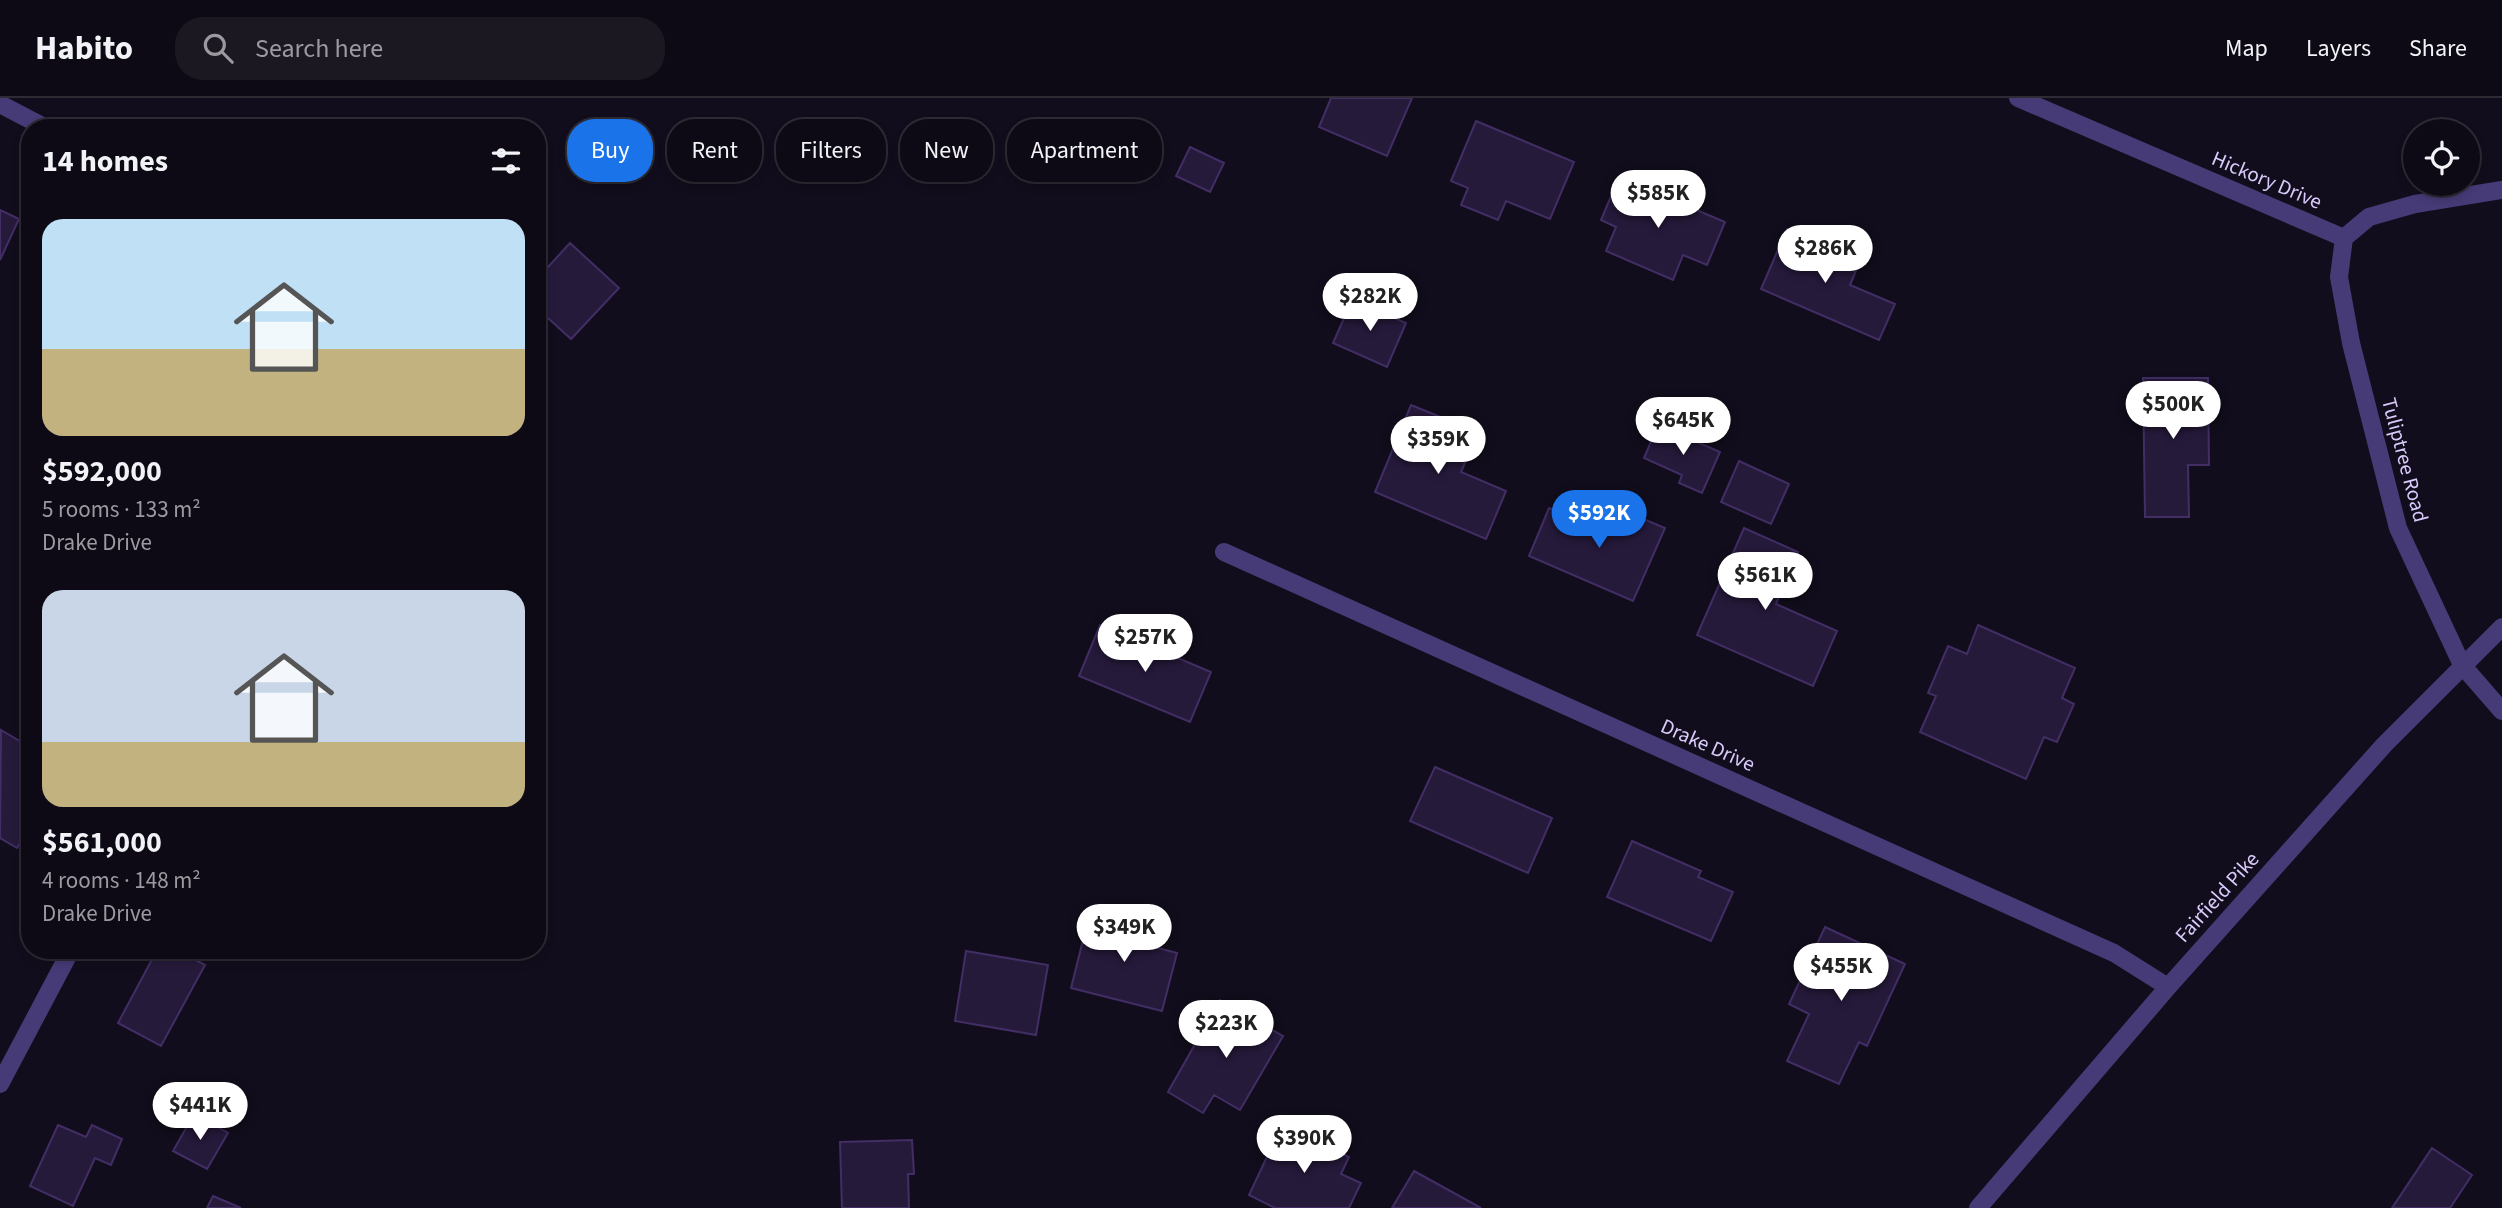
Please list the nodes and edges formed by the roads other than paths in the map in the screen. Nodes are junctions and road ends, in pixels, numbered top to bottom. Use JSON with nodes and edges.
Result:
{"nodes":[{"id":1,"x":2018,"y":98,"type":"edge"},
{"id":2,"x":0,"y":104,"type":"edge"},
{"id":3,"x":29,"y":119,"type":"edge"},
{"id":4,"x":2502,"y":190,"type":"edge"},
{"id":5,"x":2344,"y":238,"type":"junction"},
{"id":6,"x":1224,"y":552,"type":"dead end"},
{"id":7,"x":2502,"y":627,"type":"edge"},
{"id":8,"x":2462,"y":665,"type":"junction"},
{"id":9,"x":2502,"y":711,"type":"edge"},
{"id":10,"x":66,"y":959,"type":"edge"},
{"id":11,"x":2168,"y":987,"type":"junction"},
{"id":12,"x":0,"y":1084,"type":"edge"},
{"id":13,"x":1978,"y":1208,"type":"edge"}],
"edges":[{"from":1,"to":5,"type":"street","name":"Hickory Drive"},
{"from":2,"to":3,"type":"street"},
{"from":4,"to":5,"type":"street"},
{"from":5,"to":8,"type":"street","name":"Tuliptree Road"},
{"from":6,"to":11,"type":"street","name":"Drake Drive"},
{"from":7,"to":8,"type":"street","name":"Fairfield Pike"},
{"from":8,"to":9,"type":"street","name":"Tuliptree Road"},
{"from":8,"to":11,"type":"street","name":"Fairfield Pike"},
{"from":10,"to":12,"type":"street"},
{"from":11,"to":13,"type":"street","name":"Fairfield Pike"}]}
